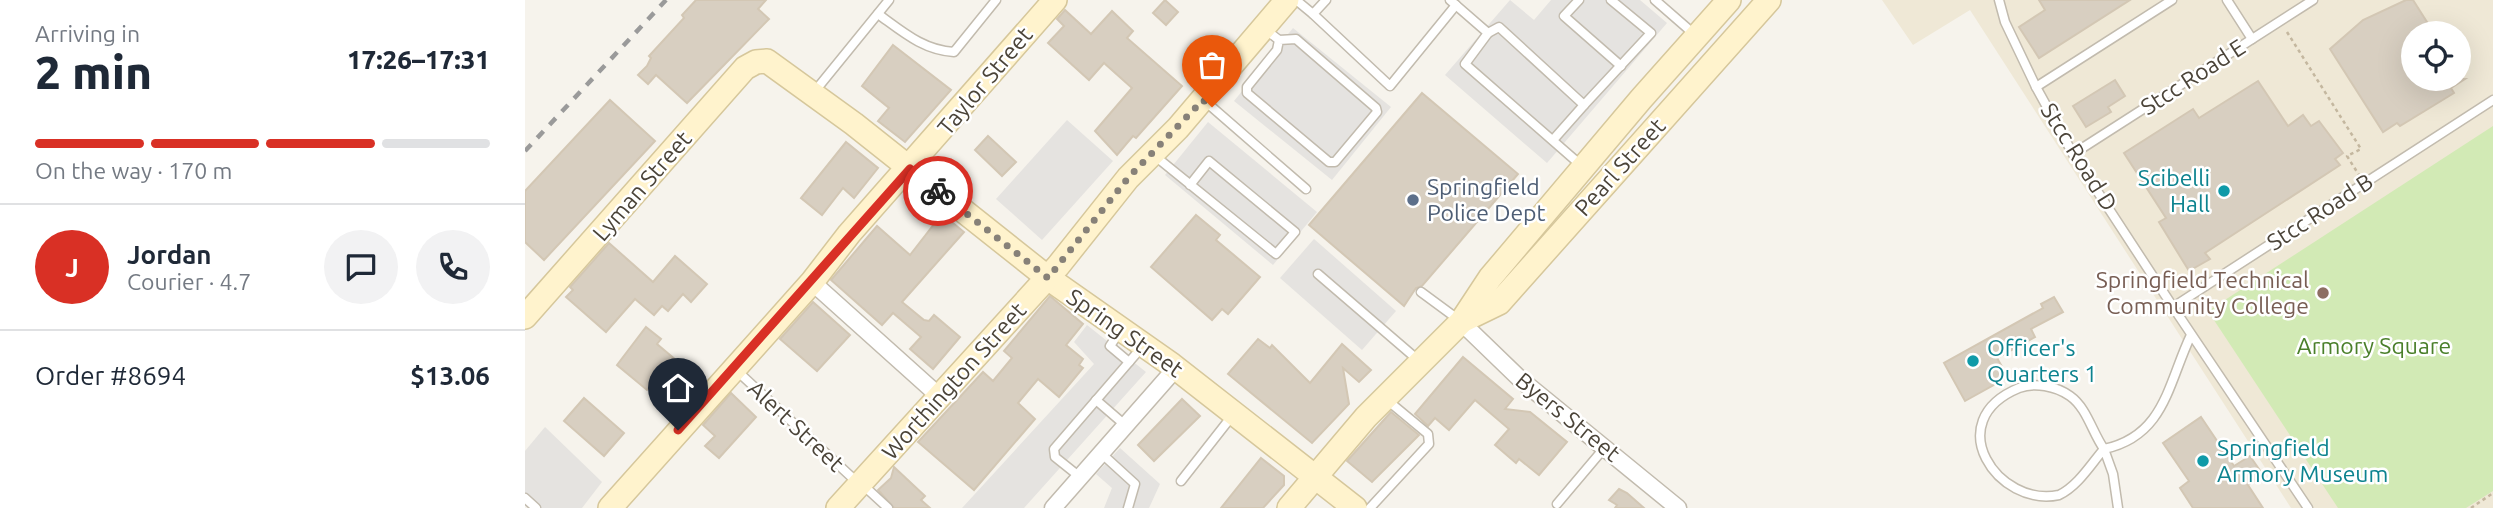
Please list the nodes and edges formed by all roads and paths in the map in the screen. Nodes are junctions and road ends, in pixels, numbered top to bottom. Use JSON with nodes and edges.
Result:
{"nodes":[{"id":1,"x":889,"y":0,"type":"edge"},
{"id":2,"x":996,"y":0,"type":"edge"},
{"id":3,"x":1055,"y":0,"type":"edge"},
{"id":4,"x":1287,"y":0,"type":"edge"},
{"id":5,"x":1296,"y":0,"type":"edge"},
{"id":6,"x":1327,"y":0,"type":"edge"},
{"id":7,"x":1579,"y":0,"type":"edge"},
{"id":8,"x":1611,"y":0,"type":"edge"},
{"id":9,"x":1655,"y":0,"type":"edge"},
{"id":10,"x":1729,"y":0,"type":"edge"},
{"id":11,"x":1769,"y":0,"type":"edge"},
{"id":12,"x":1999,"y":0,"type":"edge"},
{"id":13,"x":2172,"y":0,"type":"edge"},
{"id":14,"x":2227,"y":0,"type":"edge"},
{"id":15,"x":2313,"y":0,"type":"edge"},
{"id":16,"x":1453,"y":2,"type":"edge"},
{"id":17,"x":878,"y":14,"type":"junction"},
{"id":18,"x":1314,"y":14,"type":"junction"},
{"id":19,"x":2280,"y":21,"type":"junction"},
{"id":20,"x":1488,"y":33,"type":"junction"},
{"id":21,"x":1271,"y":34,"type":"junction"},
{"id":22,"x":1696,"y":36,"type":"junction"},
{"id":23,"x":2252,"y":39,"type":"junction"},
{"id":24,"x":761,"y":60,"type":"joint"},
{"id":25,"x":1621,"y":66,"type":"junction"},
{"id":26,"x":2036,"y":87,"type":"junction"},
{"id":27,"x":813,"y":93,"type":"junction"},
{"id":28,"x":1203,"y":100,"type":"junction"},
{"id":29,"x":2493,"y":100,"type":"edge"},
{"id":30,"x":1584,"y":105,"type":"junction"},
{"id":31,"x":1553,"y":140,"type":"junction"},
{"id":32,"x":1153,"y":154,"type":"junction"},
{"id":33,"x":2073,"y":154,"type":"junction"},
{"id":34,"x":1583,"y":167,"type":"junction"},
{"id":35,"x":910,"y":169,"type":"junction"},
{"id":36,"x":2365,"y":183,"type":"junction"},
{"id":37,"x":1190,"y":184,"type":"junction"},
{"id":38,"x":1605,"y":185,"type":"junction"},
{"id":39,"x":1306,"y":189,"type":"dead end"},
{"id":40,"x":1318,"y":274,"type":"dead end"},
{"id":41,"x":1048,"y":278,"type":"junction"},
{"id":42,"x":812,"y":282,"type":"junction"},
{"id":43,"x":1421,"y":292,"type":"dead end"},
{"id":44,"x":2173,"y":307,"type":"junction"},
{"id":45,"x":525,"y":317,"type":"edge"},
{"id":46,"x":1461,"y":322,"type":"junction"},
{"id":47,"x":1121,"y":329,"type":"junction"},
{"id":48,"x":2191,"y":335,"type":"junction"},
{"id":49,"x":1144,"y":345,"type":"junction"},
{"id":50,"x":1129,"y":362,"type":"junction"},
{"id":51,"x":1420,"y":362,"type":"junction"},
{"id":52,"x":733,"y":367,"type":"junction"},
{"id":53,"x":1176,"y":369,"type":"junction"},
{"id":54,"x":939,"y":396,"type":"junction"},
{"id":55,"x":1385,"y":398,"type":"junction"},
{"id":56,"x":1096,"y":400,"type":"junction"},
{"id":57,"x":1234,"y":413,"type":"junction"},
{"id":58,"x":1125,"y":425,"type":"junction"},
{"id":59,"x":1606,"y":446,"type":"junction"},
{"id":60,"x":2104,"y":449,"type":"junction"},
{"id":61,"x":1101,"y":453,"type":"junction"},
{"id":62,"x":1080,"y":477,"type":"junction"},
{"id":63,"x":1315,"y":478,"type":"junction"},
{"id":64,"x":1181,"y":481,"type":"dead end"},
{"id":65,"x":861,"y":484,"type":"junction"},
{"id":66,"x":2493,"y":493,"type":"edge"},
{"id":67,"x":525,"y":498,"type":"edge"},
{"id":68,"x":1557,"y":504,"type":"dead end"},
{"id":69,"x":536,"y":508,"type":"edge"},
{"id":70,"x":610,"y":508,"type":"edge"},
{"id":71,"x":838,"y":508,"type":"edge"},
{"id":72,"x":888,"y":508,"type":"edge"},
{"id":73,"x":1053,"y":508,"type":"edge"},
{"id":74,"x":1128,"y":508,"type":"edge"},
{"id":75,"x":1289,"y":508,"type":"edge"},
{"id":76,"x":1355,"y":508,"type":"edge"},
{"id":77,"x":1370,"y":508,"type":"edge"},
{"id":78,"x":1678,"y":508,"type":"edge"},
{"id":79,"x":2118,"y":508,"type":"edge"},
{"id":80,"x":2308,"y":508,"type":"edge"},
{"id":81,"x":2471,"y":508,"type":"edge"}],
"edges":[{"from":1,"to":17,"type":"lane"},
{"from":2,"to":17,"type":"lane"},
{"from":3,"to":35,"type":"street","name":"Taylor Street"},
{"from":4,"to":21,"type":"street","name":"Worthington Street"},
{"from":5,"to":18,"type":"lane"},
{"from":6,"to":18,"type":"lane"},
{"from":7,"to":25,"type":"lane"},
{"from":8,"to":25,"type":"lane"},
{"from":9,"to":22,"type":"lane"},
{"from":10,"to":22,"type":"street","name":"Pearl Street"},
{"from":11,"to":38,"type":"street","name":"Pearl Street"},
{"from":12,"to":26,"type":"lane","name":"Stcc Road D"},
{"from":13,"to":26,"type":"lane"},
{"from":14,"to":23,"type":"lane"},
{"from":15,"to":19,"type":"lane","name":"Stcc Road E"},
{"from":16,"to":18,"type":"lane"},
{"from":16,"to":20,"type":"lane"},
{"from":17,"to":27,"type":"lane"},
{"from":19,"to":23,"type":"lane","name":"Stcc Road E"},
{"from":19,"to":36,"type":"path"},
{"from":20,"to":30,"type":"lane"},
{"from":20,"to":31,"type":"lane"},
{"from":21,"to":21,"type":"lane"},
{"from":21,"to":28,"type":"street","name":"Worthington Street"},
{"from":22,"to":34,"type":"street","name":"Pearl Street"},
{"from":23,"to":33,"type":"lane","name":"Stcc Road E"},
{"from":24,"to":27,"type":"street","name":"Spring Street"},
{"from":24,"to":45,"type":"street","name":"Lyman Street"},
{"from":25,"to":30,"type":"lane"},
{"from":26,"to":33,"type":"lane","name":"Stcc Road D"},
{"from":27,"to":35,"type":"street","name":"Spring Street"},
{"from":28,"to":32,"type":"street","name":"Worthington Street"},
{"from":28,"to":39,"type":"lane"},
{"from":29,"to":36,"type":"lane","name":"Stcc Road B"},
{"from":30,"to":31,"type":"lane"},
{"from":31,"to":34,"type":"lane"},
{"from":32,"to":37,"type":"lane"},
{"from":32,"to":41,"type":"street","name":"Worthington Street"},
{"from":33,"to":44,"type":"lane","name":"Stcc Road D"},
{"from":34,"to":38,"type":"street"},
{"from":34,"to":46,"type":"street","name":"Pearl Street"},
{"from":35,"to":41,"type":"street","name":"Spring Street"},
{"from":35,"to":42,"type":"street","name":"Taylor Street"},
{"from":36,"to":44,"type":"lane","name":"Stcc Road B"},
{"from":37,"to":37,"type":"lane"},
{"from":38,"to":46,"type":"street","name":"Pearl Street"},
{"from":40,"to":51,"type":"lane"},
{"from":41,"to":47,"type":"street","name":"Spring Street"},
{"from":41,"to":54,"type":"street","name":"Worthington Street"},
{"from":42,"to":52,"type":"street","name":"Taylor Street"},
{"from":42,"to":54,"type":"street"},
{"from":43,"to":46,"type":"lane"},
{"from":44,"to":48,"type":"lane"},
{"from":46,"to":51,"type":"street","name":"Pearl Street"},
{"from":46,"to":59,"type":"street","name":"Byers Street"},
{"from":47,"to":49,"type":"street","name":"Spring Street"},
{"from":47,"to":50,"type":"lane"},
{"from":48,"to":60,"type":"lane"},
{"from":48,"to":80,"type":"lane"},
{"from":49,"to":50,"type":"lane"},
{"from":49,"to":53,"type":"street","name":"Spring Street"},
{"from":50,"to":56,"type":"lane"},
{"from":51,"to":55,"type":"street","name":"Pearl Street"},
{"from":52,"to":65,"type":"lane","name":"Alert Street"},
{"from":52,"to":70,"type":"street","name":"Taylor Street"},
{"from":53,"to":57,"type":"street","name":"Spring Street"},
{"from":53,"to":58,"type":"street"},
{"from":54,"to":65,"type":"street","name":"Worthington Street"},
{"from":55,"to":63,"type":"street","name":"Pearl Street"},
{"from":55,"to":77,"type":"lane"},
{"from":56,"to":58,"type":"lane"},
{"from":56,"to":62,"type":"lane"},
{"from":57,"to":63,"type":"street","name":"Spring Street"},
{"from":57,"to":64,"type":"lane"},
{"from":58,"to":61,"type":"street"},
{"from":59,"to":68,"type":"lane"},
{"from":59,"to":78,"type":"street","name":"Byers Street"},
{"from":60,"to":60,"type":"lane"},
{"from":60,"to":79,"type":"lane"},
{"from":61,"to":62,"type":"street"},
{"from":61,"to":74,"type":"lane"},
{"from":62,"to":73,"type":"street"},
{"from":63,"to":75,"type":"street","name":"Pearl Street"},
{"from":63,"to":76,"type":"street","name":"Spring Street"},
{"from":65,"to":71,"type":"street","name":"Worthington Street"},
{"from":65,"to":72,"type":"lane","name":"Alert Street"},
{"from":66,"to":81,"type":"path"},
{"from":67,"to":69,"type":"lane"}]}
